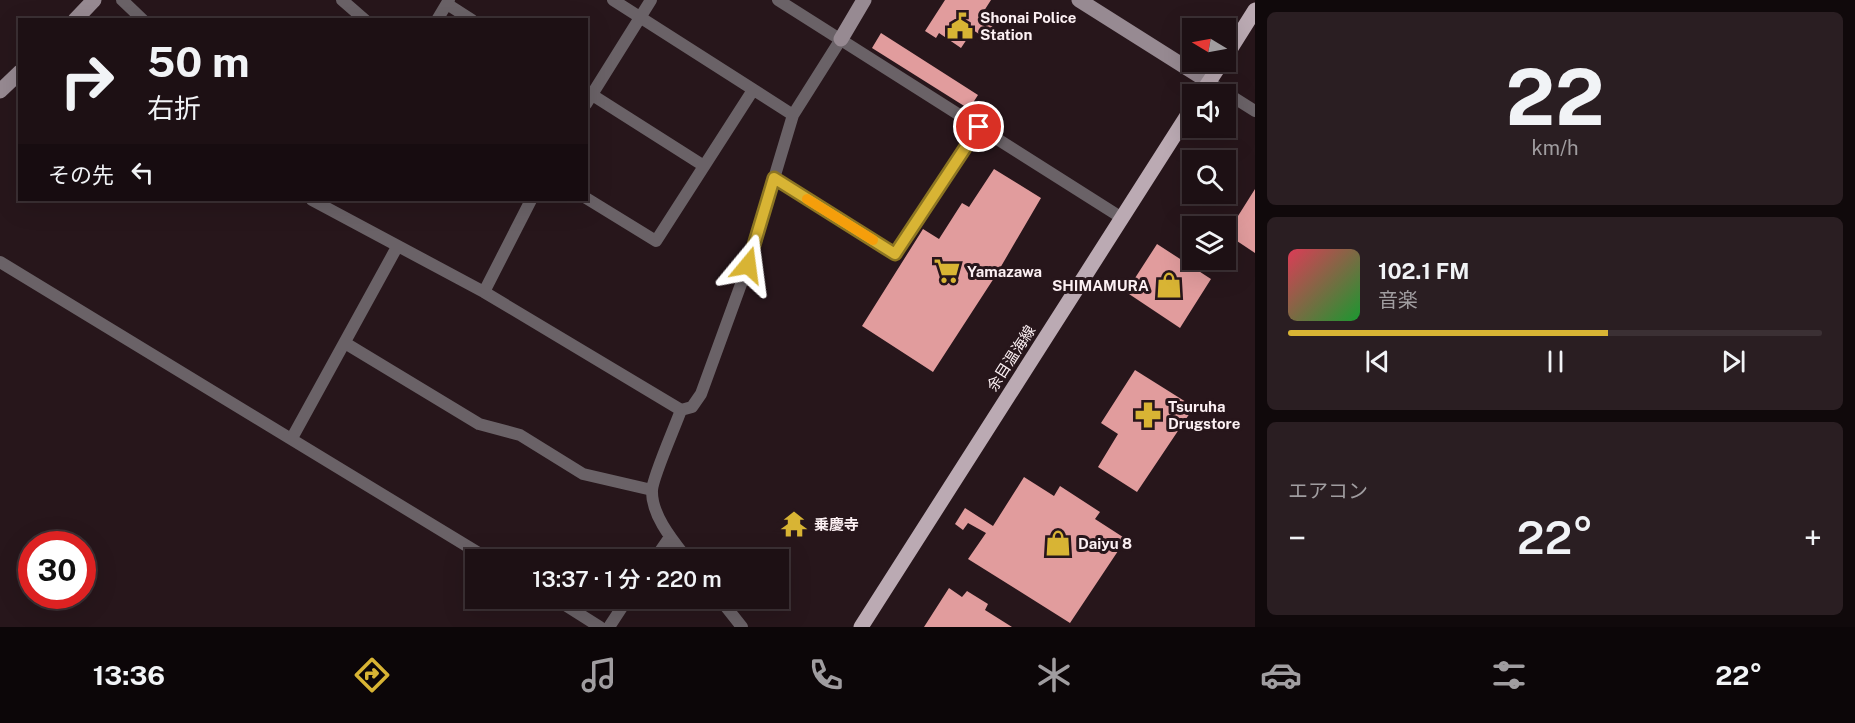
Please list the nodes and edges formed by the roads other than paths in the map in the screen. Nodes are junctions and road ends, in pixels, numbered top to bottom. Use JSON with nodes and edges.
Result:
{"nodes":[{"id":1,"x":94,"y":0,"type":"edge"},
{"id":2,"x":122,"y":0,"type":"edge"},
{"id":3,"x":342,"y":0,"type":"edge"},
{"id":4,"x":613,"y":0,"type":"edge"},
{"id":5,"x":651,"y":0,"type":"edge"},
{"id":6,"x":778,"y":0,"type":"edge"},
{"id":7,"x":864,"y":0,"type":"edge"},
{"id":8,"x":1078,"y":0,"type":"edge"},
{"id":9,"x":448,"y":2,"type":"edge"},
{"id":10,"x":1255,"y":10,"type":"edge"},
{"id":11,"x":640,"y":17,"type":"junction"},
{"id":12,"x":77,"y":18,"type":"edge"},
{"id":13,"x":141,"y":18,"type":"edge"},
{"id":14,"x":361,"y":18,"type":"edge"},
{"id":15,"x":438,"y":18,"type":"edge"},
{"id":16,"x":469,"y":18,"type":"edge"},
{"id":17,"x":841,"y":39,"type":"junction"},
{"id":18,"x":1236,"y":40,"type":"edge"},
{"id":19,"x":18,"y":74,"type":"edge"},
{"id":20,"x":1199,"y":84,"type":"edge"},
{"id":21,"x":753,"y":90,"type":"junction"},
{"id":22,"x":0,"y":91,"type":"edge"},
{"id":23,"x":588,"y":97,"type":"edge"},
{"id":24,"x":1236,"y":102,"type":"edge"},
{"id":25,"x":1255,"y":111,"type":"edge"},
{"id":26,"x":793,"y":116,"type":"junction"},
{"id":27,"x":1182,"y":124,"type":"edge"},
{"id":28,"x":979,"y":127,"type":"junction"},
{"id":29,"x":704,"y":166,"type":"junction"},
{"id":30,"x":774,"y":178,"type":"junction"},
{"id":31,"x":588,"y":199,"type":"edge"},
{"id":32,"x":314,"y":201,"type":"edge"},
{"id":33,"x":530,"y":201,"type":"edge"},
{"id":34,"x":1122,"y":218,"type":"junction"},
{"id":35,"x":397,"y":247,"type":"junction"},
{"id":36,"x":0,"y":262,"type":"edge"},
{"id":37,"x":484,"y":291,"type":"junction"},
{"id":38,"x":345,"y":343,"type":"junction"},
{"id":39,"x":681,"y":410,"type":"junction"},
{"id":40,"x":292,"y":438,"type":"junction"},
{"id":41,"x":652,"y":490,"type":"junction"},
{"id":42,"x":670,"y":537,"type":"junction"},
{"id":43,"x":472,"y":549,"type":"edge"},
{"id":44,"x":662,"y":549,"type":"edge"},
{"id":45,"x":679,"y":549,"type":"edge"},
{"id":46,"x":571,"y":609,"type":"edge"},
{"id":47,"x":621,"y":609,"type":"edge"},
{"id":48,"x":728,"y":609,"type":"edge"},
{"id":49,"x":600,"y":627,"type":"edge"},
{"id":50,"x":609,"y":627,"type":"edge"},
{"id":51,"x":742,"y":627,"type":"edge"},
{"id":52,"x":861,"y":627,"type":"edge"}],
"edges":[{"from":1,"to":12,"type":"street"},
{"from":2,"to":13,"type":"street"},
{"from":3,"to":14,"type":"street"},
{"from":4,"to":11,"type":"street"},
{"from":5,"to":11,"type":"street"},
{"from":6,"to":17,"type":"street"},
{"from":7,"to":17,"type":"street"},
{"from":8,"to":20,"type":"street"},
{"from":9,"to":15,"type":"street"},
{"from":9,"to":16,"type":"street"},
{"from":10,"to":18,"type":"main road"},
{"from":11,"to":21,"type":"street"},
{"from":11,"to":23,"type":"street"},
{"from":17,"to":26,"type":"street"},
{"from":17,"to":28,"type":"street"},
{"from":19,"to":22,"type":"street"},
{"from":21,"to":26,"type":"street"},
{"from":21,"to":29,"type":"street"},
{"from":23,"to":29,"type":"street"},
{"from":24,"to":25,"type":"street"},
{"from":26,"to":30,"type":"street"},
{"from":27,"to":34,"type":"main road","name":"余目温海線"},
{"from":28,"to":30,"type":"street"},
{"from":28,"to":34,"type":"street"},
{"from":29,"to":31,"type":"street"},
{"from":30,"to":39,"type":"street"},
{"from":32,"to":35,"type":"street"},
{"from":33,"to":37,"type":"street"},
{"from":34,"to":52,"type":"main road","name":"余目温海線"},
{"from":35,"to":37,"type":"street"},
{"from":35,"to":38,"type":"street"},
{"from":36,"to":40,"type":"street"},
{"from":37,"to":39,"type":"street"},
{"from":38,"to":40,"type":"street"},
{"from":38,"to":41,"type":"street"},
{"from":39,"to":41,"type":"street"},
{"from":40,"to":43,"type":"street"},
{"from":41,"to":42,"type":"street"},
{"from":42,"to":44,"type":"street"},
{"from":42,"to":45,"type":"street"},
{"from":46,"to":49,"type":"street"},
{"from":47,"to":50,"type":"street"},
{"from":48,"to":51,"type":"street"}]}
